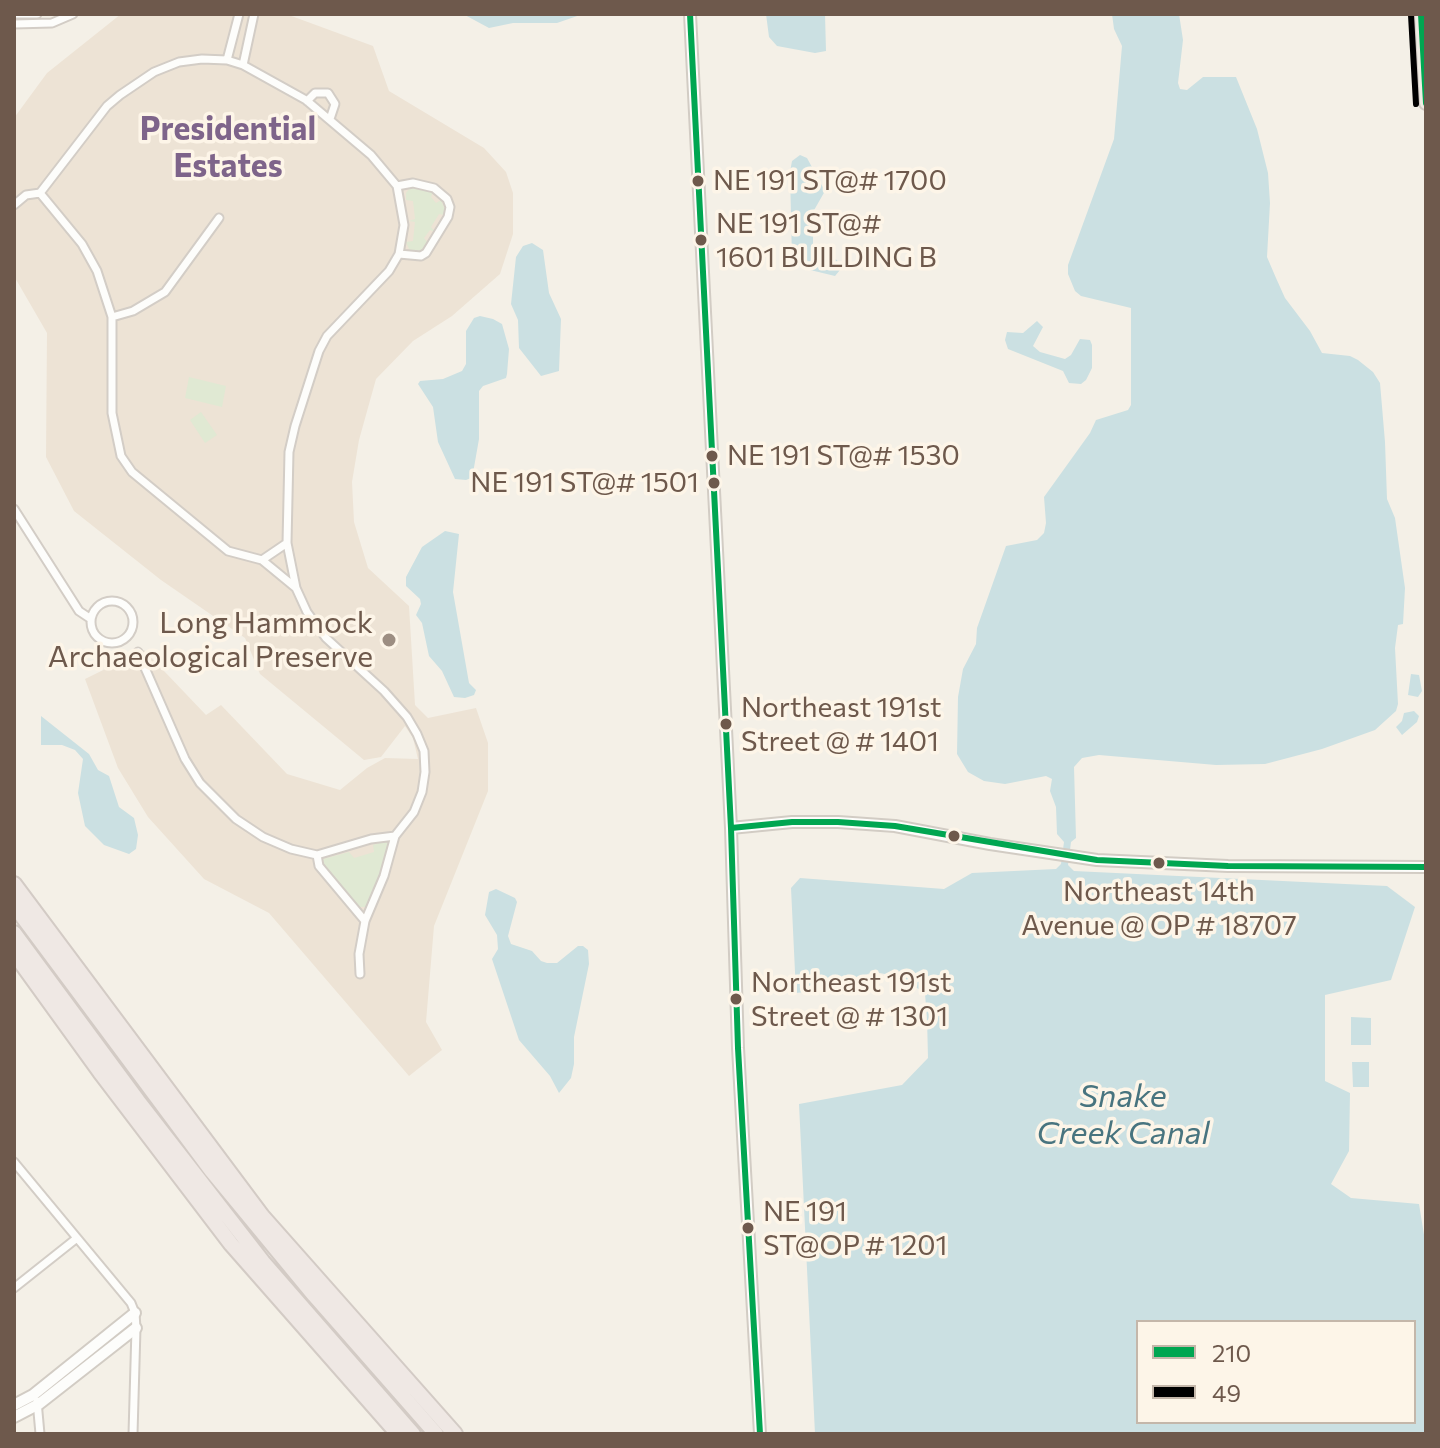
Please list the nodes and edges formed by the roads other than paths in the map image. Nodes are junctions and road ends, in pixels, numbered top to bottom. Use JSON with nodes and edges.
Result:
{"nodes":[{"id":1,"x":14,"y":14,"type":"edge"},
{"id":2,"x":37,"y":14,"type":"edge"},
{"id":3,"x":73,"y":14,"type":"edge"},
{"id":4,"x":239,"y":14,"type":"edge"},
{"id":5,"x":254,"y":14,"type":"edge"},
{"id":6,"x":690,"y":14,"type":"edge"},
{"id":7,"x":1421,"y":14,"type":"edge"},
{"id":8,"x":14,"y":24,"type":"edge"},
{"id":9,"x":227,"y":60,"type":"junction"},
{"id":10,"x":243,"y":65,"type":"junction"},
{"id":11,"x":307,"y":101,"type":"junction"},
{"id":12,"x":1426,"y":103,"type":"edge"},
{"id":13,"x":330,"y":119,"type":"junction"},
{"id":14,"x":397,"y":186,"type":"junction"},
{"id":15,"x":40,"y":193,"type":"junction"},
{"id":16,"x":14,"y":205,"type":"edge"},
{"id":17,"x":219,"y":218,"type":"dead end"},
{"id":18,"x":399,"y":254,"type":"junction"},
{"id":19,"x":112,"y":317,"type":"junction"},
{"id":20,"x":14,"y":509,"type":"edge"},
{"id":21,"x":287,"y":543,"type":"junction"},
{"id":22,"x":262,"y":560,"type":"junction"},
{"id":23,"x":296,"y":588,"type":"junction"},
{"id":24,"x":91,"y":619,"type":"junction"},
{"id":25,"x":138,"y":652,"type":"dead end"},
{"id":26,"x":731,"y":828,"type":"junction"},
{"id":27,"x":395,"y":836,"type":"junction"},
{"id":28,"x":317,"y":855,"type":"junction"},
{"id":29,"x":1426,"y":867,"type":"edge"},
{"id":30,"x":14,"y":884,"type":"edge"},
{"id":31,"x":14,"y":905,"type":"edge"},
{"id":32,"x":365,"y":921,"type":"junction"},
{"id":33,"x":14,"y":933,"type":"edge"},
{"id":34,"x":14,"y":953,"type":"edge"},
{"id":35,"x":360,"y":974,"type":"dead end"},
{"id":36,"x":14,"y":1162,"type":"edge"},
{"id":37,"x":77,"y":1238,"type":"junction"},
{"id":38,"x":14,"y":1288,"type":"edge"},
{"id":39,"x":135,"y":1313,"type":"junction"},
{"id":40,"x":136,"y":1328,"type":"junction"},
{"id":41,"x":36,"y":1400,"type":"junction"},
{"id":42,"x":14,"y":1405,"type":"edge"},
{"id":43,"x":14,"y":1417,"type":"edge"},
{"id":44,"x":40,"y":1434,"type":"edge"},
{"id":45,"x":133,"y":1434,"type":"edge"},
{"id":46,"x":399,"y":1434,"type":"edge"},
{"id":47,"x":413,"y":1434,"type":"edge"},
{"id":48,"x":436,"y":1434,"type":"edge"},
{"id":49,"x":455,"y":1434,"type":"edge"},
{"id":50,"x":760,"y":1434,"type":"edge"}],
"edges":[{"from":1,"to":2,"type":"street"},
{"from":3,"to":8,"type":"street"},
{"from":4,"to":9,"type":"street"},
{"from":5,"to":10,"type":"street"},
{"from":6,"to":26,"type":"street"},
{"from":7,"to":12,"type":"main road"},
{"from":9,"to":10,"type":"street"},
{"from":9,"to":15,"type":"street"},
{"from":10,"to":11,"type":"street"},
{"from":11,"to":13,"type":"street"},
{"from":11,"to":13,"type":"street"},
{"from":13,"to":14,"type":"street"},
{"from":14,"to":18,"type":"street"},
{"from":14,"to":18,"type":"street"},
{"from":15,"to":16,"type":"street"},
{"from":15,"to":19,"type":"street"},
{"from":17,"to":19,"type":"street"},
{"from":18,"to":21,"type":"street"},
{"from":19,"to":22,"type":"street"},
{"from":20,"to":24,"type":"street"},
{"from":21,"to":22,"type":"street"},
{"from":21,"to":23,"type":"street"},
{"from":22,"to":23,"type":"street"},
{"from":23,"to":27,"type":"street"},
{"from":24,"to":24,"type":"street"},
{"from":25,"to":28,"type":"street"},
{"from":26,"to":29,"type":"street"},
{"from":26,"to":50,"type":"street"},
{"from":27,"to":28,"type":"street"},
{"from":27,"to":32,"type":"street"},
{"from":28,"to":32,"type":"street"},
{"from":30,"to":49,"type":"highway"},
{"from":31,"to":48,"type":"highway"},
{"from":32,"to":35,"type":"street"},
{"from":33,"to":47,"type":"highway"},
{"from":34,"to":46,"type":"highway"},
{"from":36,"to":37,"type":"street"},
{"from":37,"to":38,"type":"street"},
{"from":37,"to":39,"type":"street"},
{"from":39,"to":40,"type":"street"},
{"from":39,"to":41,"type":"street"},
{"from":40,"to":41,"type":"street"},
{"from":40,"to":45,"type":"street"},
{"from":41,"to":42,"type":"street"},
{"from":41,"to":43,"type":"street"},
{"from":41,"to":44,"type":"street"}]}
